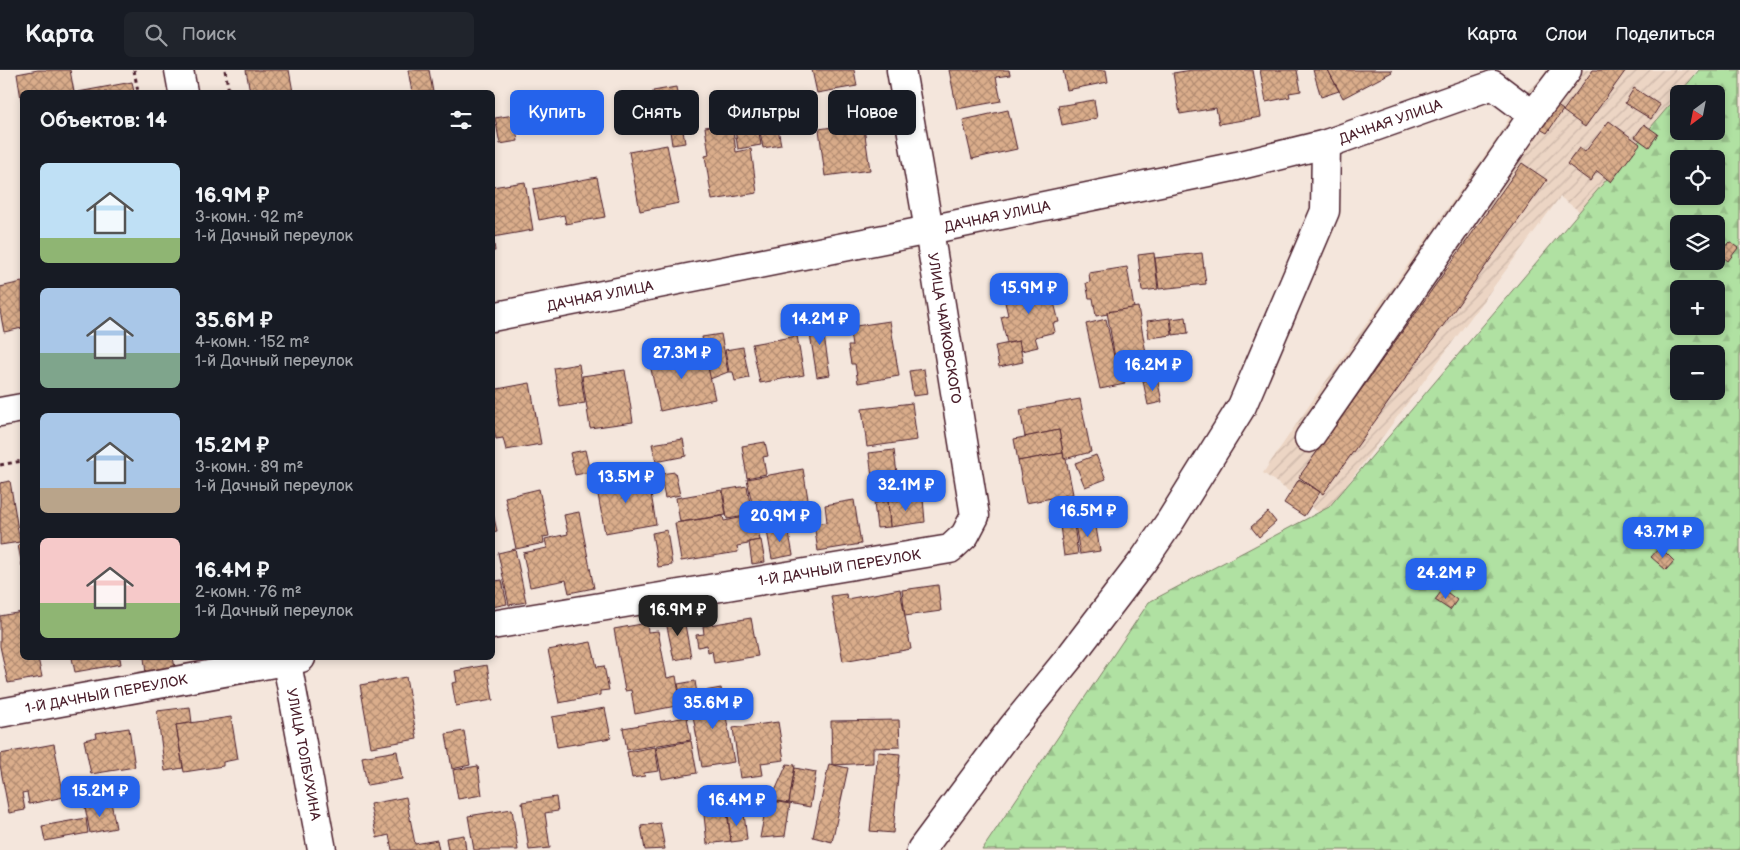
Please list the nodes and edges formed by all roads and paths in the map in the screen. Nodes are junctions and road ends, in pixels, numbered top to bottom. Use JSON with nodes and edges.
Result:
{"nodes":[{"id":1,"x":134,"y":70,"type":"edge"},
{"id":2,"x":179,"y":70,"type":"edge"},
{"id":3,"x":225,"y":70,"type":"edge"},
{"id":4,"x":901,"y":70,"type":"edge"},
{"id":5,"x":1567,"y":70,"type":"edge"},
{"id":6,"x":1498,"y":78,"type":"edge"},
{"id":7,"x":138,"y":90,"type":"edge"},
{"id":8,"x":183,"y":90,"type":"edge"},
{"id":9,"x":229,"y":90,"type":"edge"},
{"id":10,"x":1533,"y":116,"type":"junction"},
{"id":11,"x":1326,"y":144,"type":"junction"},
{"id":12,"x":929,"y":230,"type":"junction"},
{"id":13,"x":495,"y":316,"type":"edge"},
{"id":14,"x":20,"y":408,"type":"edge"},
{"id":15,"x":0,"y":412,"type":"edge"},
{"id":16,"x":1309,"y":438,"type":"dead end"},
{"id":17,"x":20,"y":461,"type":"edge"},
{"id":18,"x":0,"y":465,"type":"edge"},
{"id":19,"x":950,"y":548,"type":"joint"},
{"id":20,"x":495,"y":624,"type":"edge"},
{"id":21,"x":280,"y":660,"type":"edge"},
{"id":22,"x":291,"y":660,"type":"edge"},
{"id":23,"x":0,"y":712,"type":"edge"},
{"id":24,"x":322,"y":850,"type":"edge"},
{"id":25,"x":921,"y":850,"type":"edge"}],
"edges":[{"from":1,"to":7,"type":"path"},
{"from":2,"to":8,"type":"street"},
{"from":3,"to":9,"type":"path"},
{"from":4,"to":12,"type":"street","name":"УЛИЦА ЧАЙКОВСКОГО"},
{"from":5,"to":10,"type":"street"},
{"from":6,"to":10,"type":"street"},
{"from":6,"to":11,"type":"street","name":"ДАЧНАЯ УЛИЦА"},
{"from":10,"to":16,"type":"street"},
{"from":11,"to":12,"type":"street","name":"ДАЧНАЯ УЛИЦА"},
{"from":11,"to":25,"type":"street"},
{"from":12,"to":13,"type":"street","name":"ДАЧНАЯ УЛИЦА"},
{"from":12,"to":19,"type":"street","name":"УЛИЦА ЧАЙКОВСКОГО"},
{"from":14,"to":15,"type":"street"},
{"from":17,"to":18,"type":"path"},
{"from":19,"to":20,"type":"street","name":"1-Й ДАЧНЫЙ ПЕРЕУЛОК"},
{"from":21,"to":23,"type":"street","name":"1-Й ДАЧНЫЙ ПЕРЕУЛОК"},
{"from":22,"to":24,"type":"street","name":"УЛИЦА ТОЛБУХИНА"}]}
